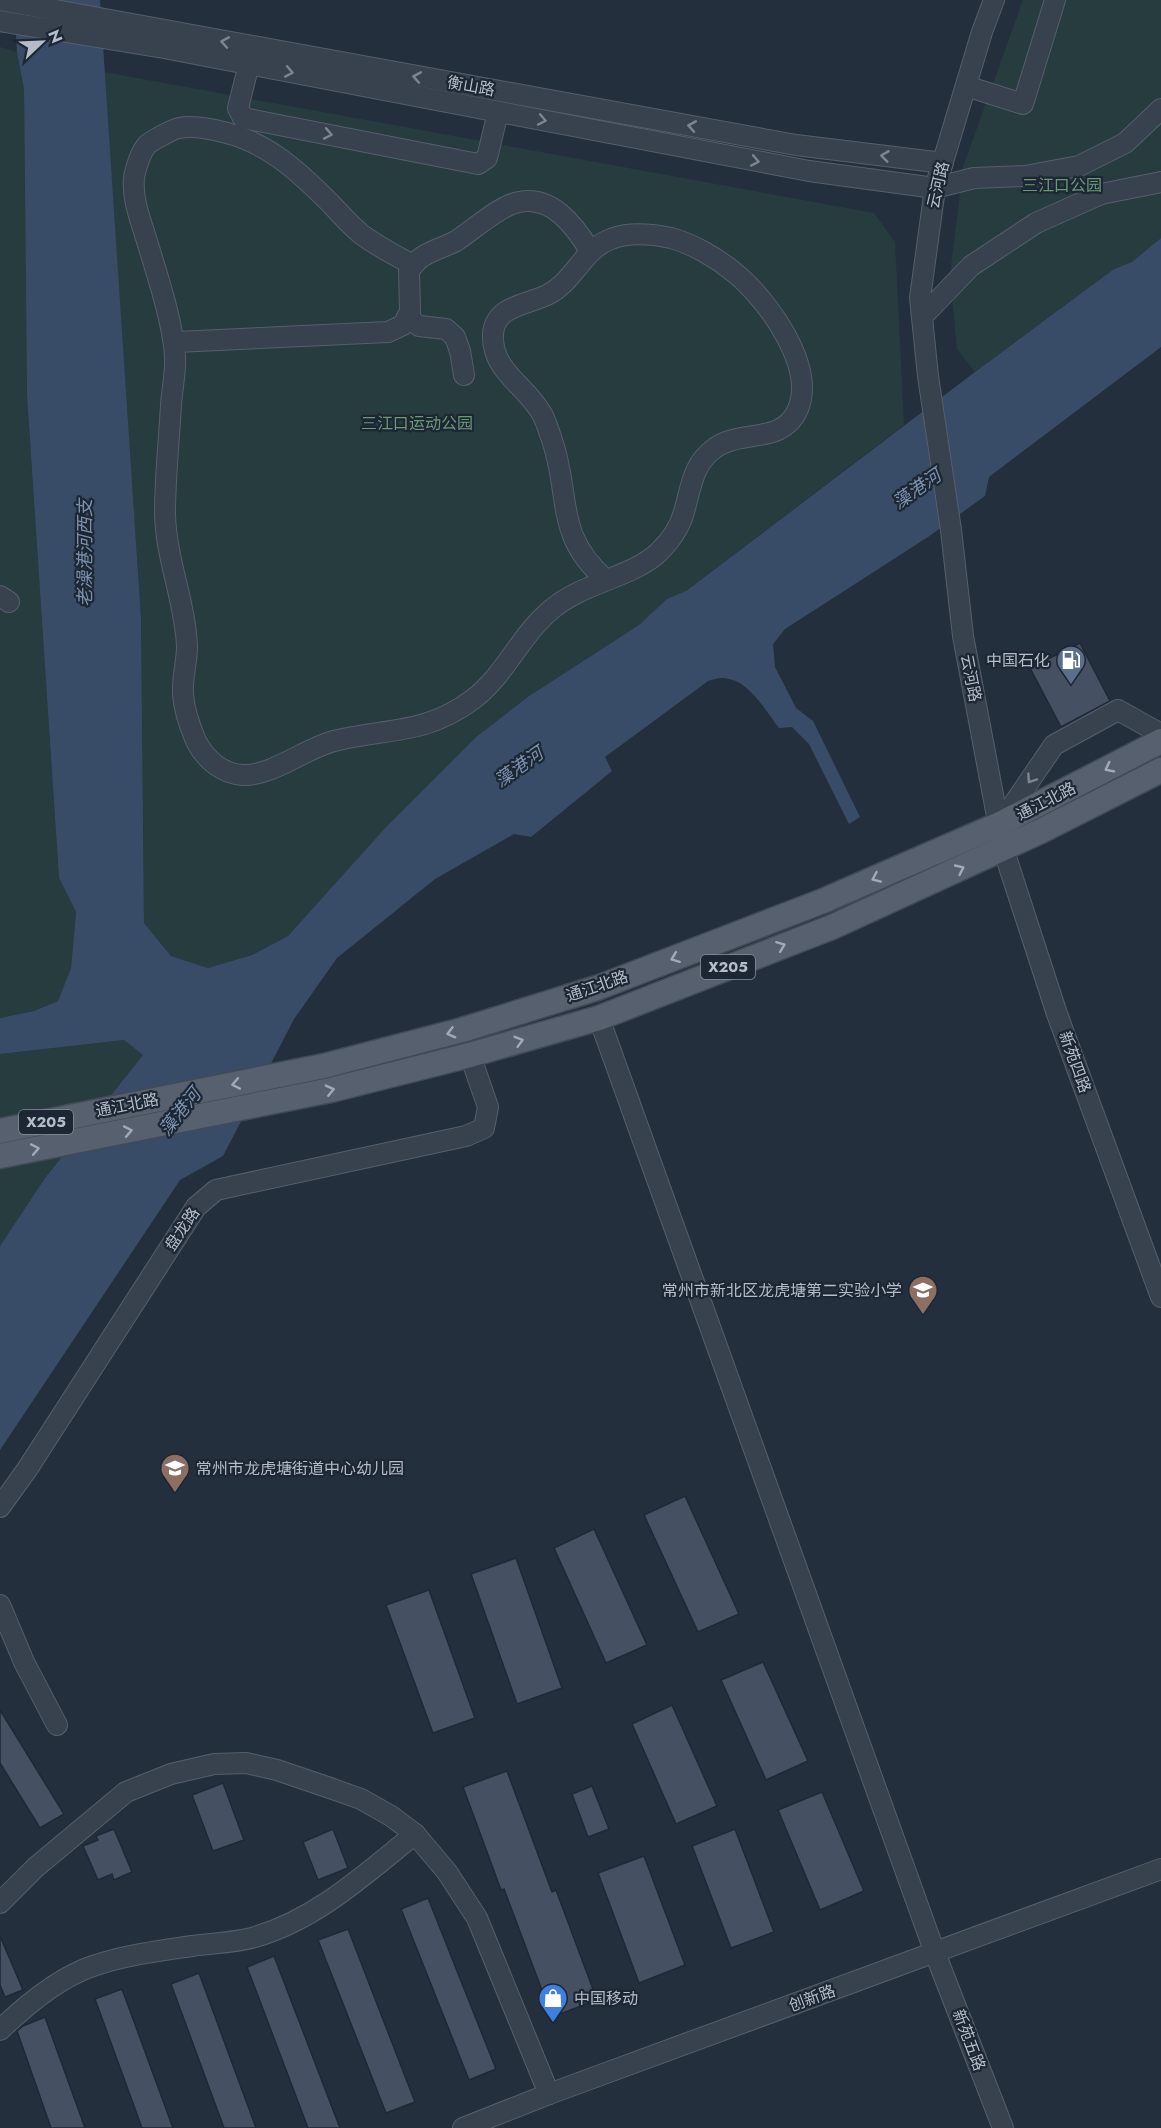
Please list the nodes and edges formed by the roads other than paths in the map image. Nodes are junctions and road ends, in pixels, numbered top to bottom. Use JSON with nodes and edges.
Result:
{"nodes":[{"id":1,"x":994,"y":0,"type":"edge"},
{"id":2,"x":1056,"y":0,"type":"edge"},
{"id":3,"x":5,"y":1,"type":"edge"},
{"id":4,"x":7,"y":23,"type":"edge"},
{"id":5,"x":106,"y":30,"type":"junction"},
{"id":6,"x":249,"y":64,"type":"junction"},
{"id":7,"x":966,"y":86,"type":"junction"},
{"id":8,"x":238,"y":108,"type":"junction"},
{"id":9,"x":1161,"y":109,"type":"edge"},
{"id":10,"x":498,"y":112,"type":"junction"},
{"id":11,"x":233,"y":135,"type":"junction"},
{"id":12,"x":943,"y":163,"type":"junction"},
{"id":13,"x":1161,"y":182,"type":"edge"},
{"id":14,"x":935,"y":188,"type":"junction"},
{"id":15,"x":590,"y":251,"type":"junction"},
{"id":16,"x":414,"y":265,"type":"junction"},
{"id":17,"x":407,"y":317,"type":"junction"},
{"id":18,"x":922,"y":317,"type":"junction"},
{"id":19,"x":176,"y":342,"type":"dead end"},
{"id":20,"x":464,"y":375,"type":"dead end"},
{"id":21,"x":606,"y":580,"type":"junction"},
{"id":22,"x":1161,"y":734,"type":"edge"},
{"id":23,"x":1161,"y":741,"type":"edge"},
{"id":24,"x":1161,"y":770,"type":"edge"},
{"id":25,"x":1000,"y":824,"type":"junction"},
{"id":26,"x":1003,"y":848,"type":"junction"},
{"id":27,"x":599,"y":1018,"type":"junction"},
{"id":28,"x":470,"y":1055,"type":"junction"},
{"id":29,"x":0,"y":1131,"type":"edge"},
{"id":30,"x":0,"y":1156,"type":"edge"},
{"id":31,"x":1161,"y":1297,"type":"edge"},
{"id":32,"x":0,"y":1507,"type":"edge"},
{"id":33,"x":0,"y":1605,"type":"edge"},
{"id":34,"x":57,"y":1725,"type":"dead end"},
{"id":35,"x":415,"y":1834,"type":"junction"},
{"id":36,"x":1161,"y":1869,"type":"edge"},
{"id":37,"x":0,"y":1903,"type":"edge"},
{"id":38,"x":935,"y":1953,"type":"junction"},
{"id":39,"x":0,"y":2030,"type":"edge"},
{"id":40,"x":549,"y":2094,"type":"junction"},
{"id":41,"x":463,"y":2128,"type":"edge"},
{"id":42,"x":1003,"y":2128,"type":"edge"}],
"edges":[{"from":1,"to":7,"type":"street","name":"云河路"},
{"from":2,"to":7,"type":"street"},
{"from":3,"to":5,"type":"street","name":"衡山路"},
{"from":4,"to":5,"type":"street","name":"衡山路"},
{"from":5,"to":6,"type":"street","name":"衡山路"},
{"from":12,"to":5,"type":"street","name":"衡山路","one_way":true},
{"from":6,"to":8,"type":"street"},
{"from":6,"to":10,"type":"street","name":"衡山路","one_way":true},
{"from":7,"to":12,"type":"street","name":"云河路"},
{"from":8,"to":10,"type":"street","one_way":true},
{"from":8,"to":11,"type":"street"},
{"from":9,"to":14,"type":"street"},
{"from":10,"to":14,"type":"street","name":"衡山路","one_way":true},
{"from":11,"to":16,"type":"street"},
{"from":11,"to":21,"type":"street"},
{"from":12,"to":14,"type":"street","name":"云河路"},
{"from":13,"to":18,"type":"street"},
{"from":14,"to":18,"type":"street","name":"云河路"},
{"from":15,"to":16,"type":"street"},
{"from":15,"to":21,"type":"street"},
{"from":15,"to":21,"type":"street"},
{"from":16,"to":17,"type":"street"},
{"from":17,"to":19,"type":"street"},
{"from":17,"to":20,"type":"street"},
{"from":18,"to":25,"type":"street","name":"云河路"},
{"from":22,"to":25,"type":"street","one_way":true},
{"from":23,"to":25,"type":"main road","name":"通江北路","number":"X205","one_way":true},
{"from":24,"to":26,"type":"main road","name":"通江北路","number":"X205"},
{"from":25,"to":26,"type":"street","name":"新苑四路"},
{"from":25,"to":29,"type":"main road","name":"通江北路","number":"X205","one_way":true},
{"from":27,"to":26,"type":"main road","name":"通江北路","number":"X205","one_way":true},
{"from":26,"to":31,"type":"street","name":"新苑四路"},
{"from":28,"to":27,"type":"main road","name":"通江北路","number":"X205","one_way":true},
{"from":27,"to":38,"type":"street","name":"新苑五路"},
{"from":30,"to":28,"type":"main road","name":"通江北路","number":"X205","one_way":true},
{"from":28,"to":32,"type":"street","name":"盘龙路"},
{"from":33,"to":34,"type":"street"},
{"from":35,"to":37,"type":"street"},
{"from":35,"to":39,"type":"street"},
{"from":35,"to":40,"type":"street"},
{"from":36,"to":38,"type":"street","name":"创新路"},
{"from":38,"to":40,"type":"street","name":"创新路"},
{"from":38,"to":42,"type":"street","name":"新苑五路"},
{"from":40,"to":41,"type":"street","name":"创新路"}]}
